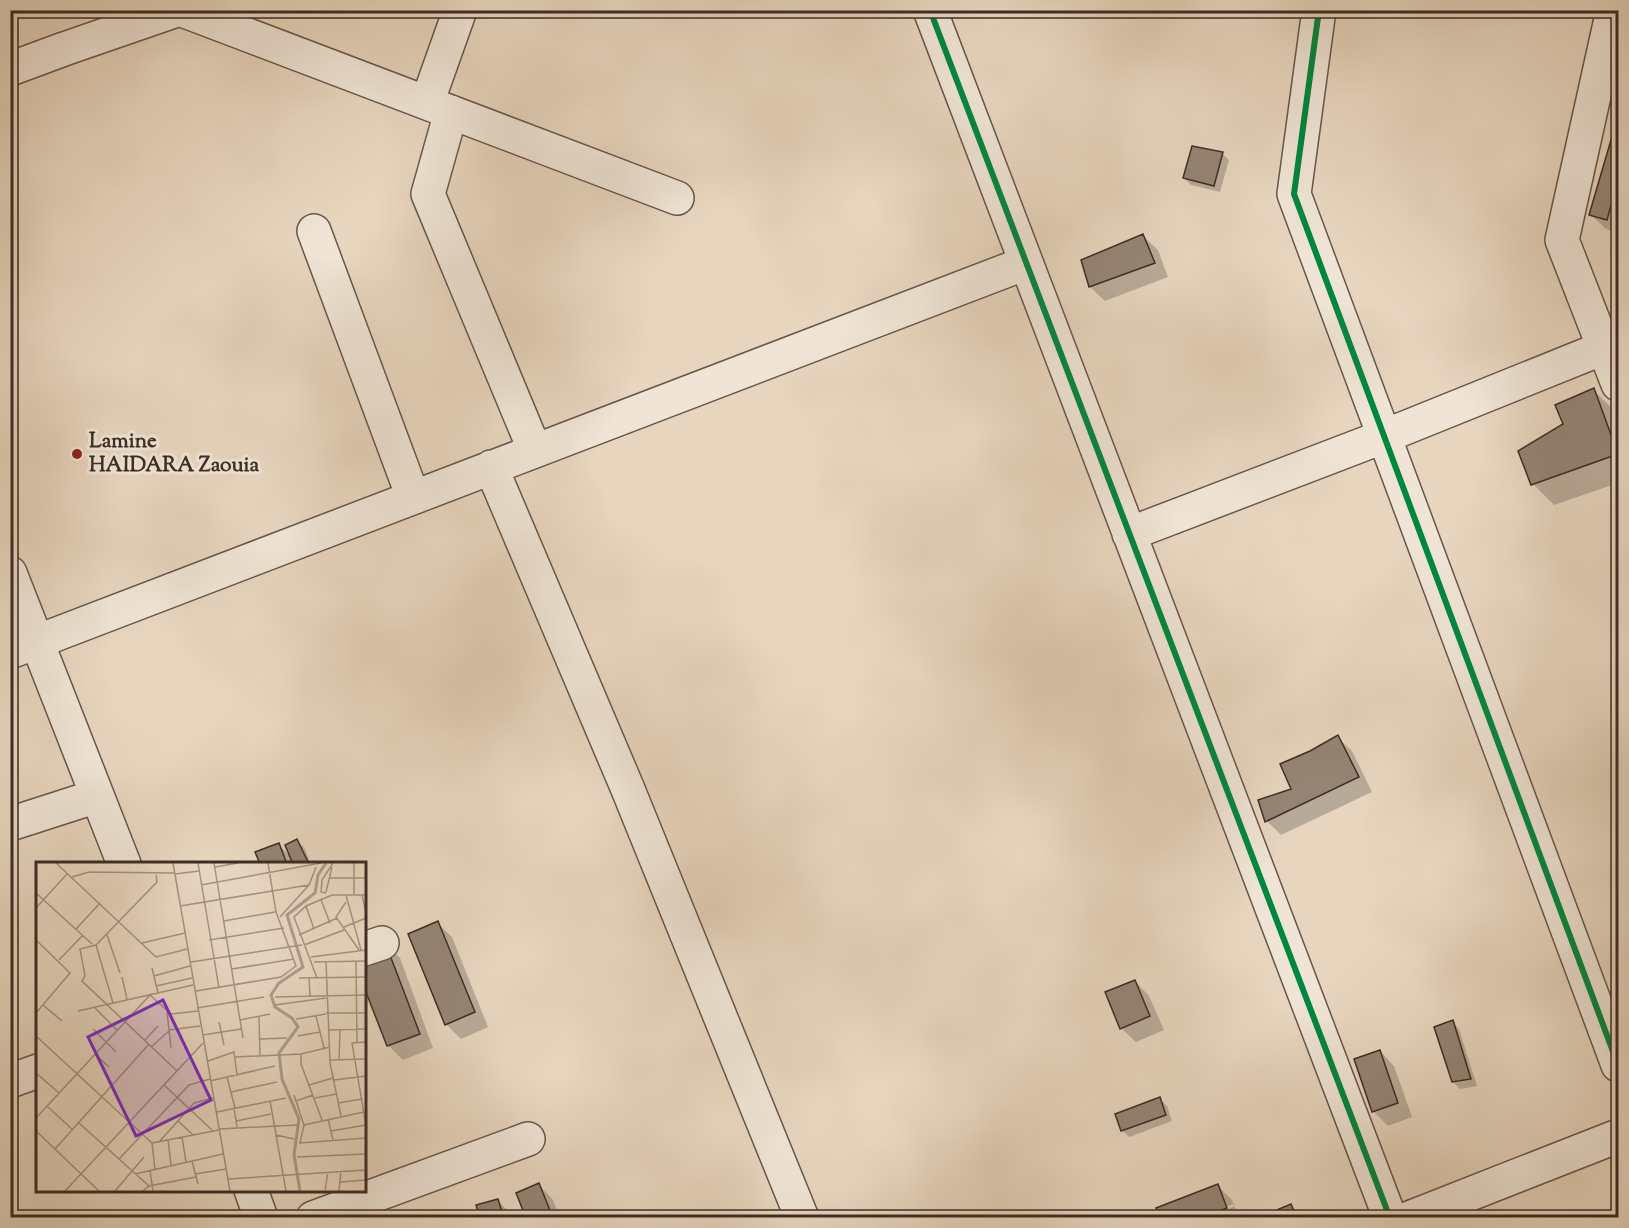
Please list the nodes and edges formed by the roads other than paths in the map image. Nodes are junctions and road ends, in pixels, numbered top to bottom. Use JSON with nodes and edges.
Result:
{"nodes":[{"id":1,"x":177,"y":10,"type":"edge"},
{"id":2,"x":182,"y":10,"type":"edge"},
{"id":3,"x":460,"y":10,"type":"edge"},
{"id":4,"x":930,"y":10,"type":"edge"},
{"id":5,"x":1319,"y":10,"type":"edge"},
{"id":6,"x":1613,"y":10,"type":"edge"},
{"id":7,"x":10,"y":69,"type":"edge"},
{"id":8,"x":439,"y":108,"type":"junction"},
{"id":9,"x":677,"y":198,"type":"dead end"},
{"id":10,"x":314,"y":231,"type":"dead end"},
{"id":11,"x":1026,"y":263,"type":"junction"},
{"id":12,"x":1611,"y":344,"type":"edge"},
{"id":13,"x":1618,"y":384,"type":"edge"},
{"id":14,"x":1384,"y":436,"type":"junction"},
{"id":15,"x":535,"y":451,"type":"junction"},
{"id":16,"x":491,"y":467,"type":"junction"},
{"id":17,"x":413,"y":498,"type":"junction"},
{"id":18,"x":1129,"y":534,"type":"junction"},
{"id":19,"x":10,"y":573,"type":"edge"},
{"id":20,"x":24,"y":646,"type":"edge"},
{"id":21,"x":98,"y":796,"type":"junction"},
{"id":22,"x":10,"y":824,"type":"edge"},
{"id":23,"x":123,"y":862,"type":"edge"},
{"id":24,"x":1618,"y":1065,"type":"edge"},
{"id":25,"x":36,"y":1072,"type":"edge"},
{"id":26,"x":10,"y":1081,"type":"edge"},
{"id":27,"x":1618,"y":1136,"type":"edge"},
{"id":28,"x":528,"y":1139,"type":"dead end"},
{"id":29,"x":251,"y":1192,"type":"edge"},
{"id":30,"x":261,"y":1218,"type":"edge"},
{"id":31,"x":313,"y":1218,"type":"edge"},
{"id":32,"x":802,"y":1218,"type":"edge"},
{"id":33,"x":1390,"y":1218,"type":"edge"},
{"id":34,"x":1409,"y":1218,"type":"edge"}],
"edges":[{"from":1,"to":7,"type":"street"},
{"from":2,"to":8,"type":"street"},
{"from":3,"to":8,"type":"street"},
{"from":4,"to":11,"type":"street"},
{"from":5,"to":14,"type":"street"},
{"from":6,"to":12,"type":"street"},
{"from":8,"to":9,"type":"street"},
{"from":8,"to":15,"type":"street"},
{"from":10,"to":17,"type":"street"},
{"from":11,"to":15,"type":"street"},
{"from":11,"to":18,"type":"street"},
{"from":12,"to":13,"type":"street"},
{"from":12,"to":14,"type":"street"},
{"from":14,"to":18,"type":"street"},
{"from":14,"to":24,"type":"street"},
{"from":15,"to":16,"type":"street"},
{"from":16,"to":17,"type":"street"},
{"from":16,"to":32,"type":"street"},
{"from":17,"to":20,"type":"street"},
{"from":18,"to":33,"type":"street"},
{"from":19,"to":20,"type":"street"},
{"from":20,"to":21,"type":"street"},
{"from":21,"to":22,"type":"street"},
{"from":21,"to":23,"type":"street"},
{"from":25,"to":26,"type":"street"},
{"from":27,"to":34,"type":"street"},
{"from":28,"to":31,"type":"street"},
{"from":29,"to":30,"type":"street"}]}
